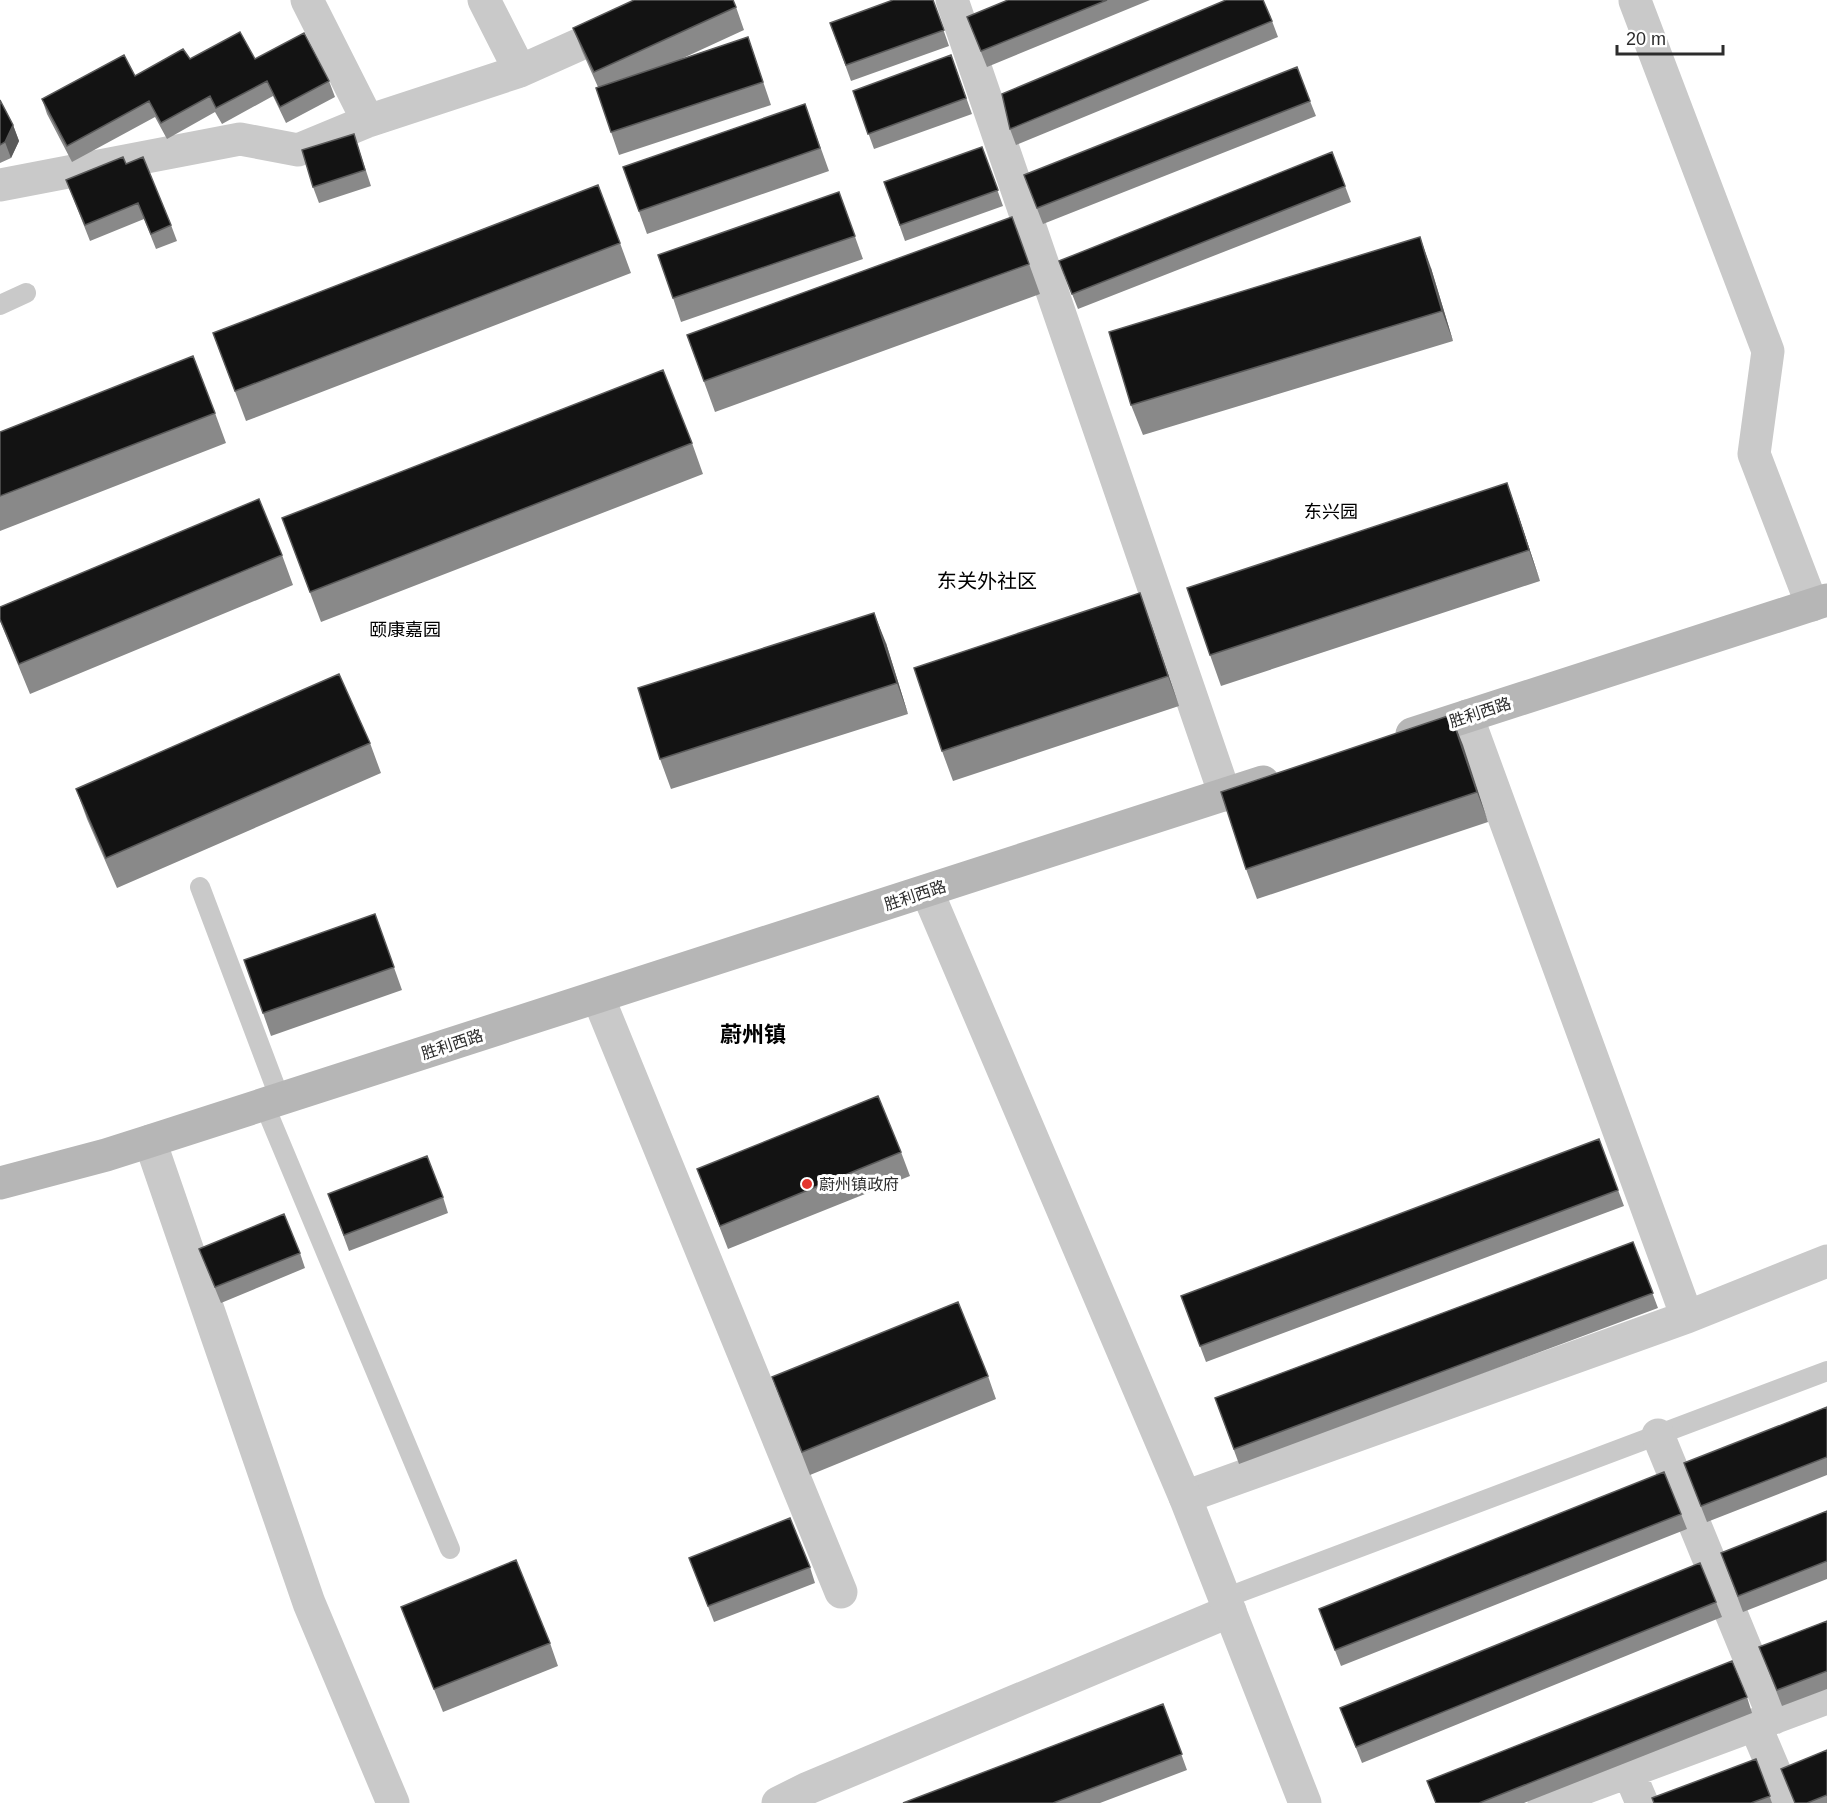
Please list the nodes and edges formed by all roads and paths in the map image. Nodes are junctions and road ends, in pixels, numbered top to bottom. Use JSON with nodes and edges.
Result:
{"nodes":[{"id":1,"x":307,"y":0,"type":"edge"},
{"id":2,"x":484,"y":0,"type":"edge"},
{"id":3,"x":952,"y":0,"type":"edge"},
{"id":4,"x":1635,"y":1,"type":"edge"},
{"id":5,"x":671,"y":2,"type":"edge"},
{"id":6,"x":520,"y":71,"type":"junction"},
{"id":7,"x":368,"y":121,"type":"junction"},
{"id":8,"x":0,"y":185,"type":"edge"},
{"id":9,"x":26,"y":293,"type":"dead end"},
{"id":10,"x":0,"y":305,"type":"edge"},
{"id":11,"x":1819,"y":602,"type":"edge"},
{"id":12,"x":1467,"y":716,"type":"junction"},
{"id":13,"x":1379,"y":745,"type":"edge"},
{"id":14,"x":1291,"y":773,"type":"edge"},
{"id":15,"x":1225,"y":795,"type":"junction"},
{"id":16,"x":200,"y":887,"type":"dead end"},
{"id":17,"x":927,"y":891,"type":"junction"},
{"id":18,"x":598,"y":997,"type":"junction"},
{"id":19,"x":272,"y":1102,"type":"junction"},
{"id":20,"x":150,"y":1141,"type":"junction"},
{"id":21,"x":0,"y":1183,"type":"edge"},
{"id":22,"x":1827,"y":1261,"type":"edge"},
{"id":23,"x":1687,"y":1317,"type":"junction"},
{"id":24,"x":1827,"y":1371,"type":"edge"},
{"id":25,"x":1658,"y":1435,"type":"junction"},
{"id":26,"x":1185,"y":1497,"type":"junction"},
{"id":27,"x":450,"y":1549,"type":"dead end"},
{"id":28,"x":841,"y":1592,"type":"dead end"},
{"id":29,"x":1227,"y":1604,"type":"junction"},
{"id":30,"x":1827,"y":1698,"type":"edge"},
{"id":31,"x":1765,"y":1721,"type":"junction"},
{"id":32,"x":1629,"y":1772,"type":"junction"},
{"id":33,"x":393,"y":1803,"type":"edge"},
{"id":34,"x":778,"y":1803,"type":"edge"},
{"id":35,"x":1305,"y":1803,"type":"edge"},
{"id":36,"x":1544,"y":1803,"type":"edge"},
{"id":37,"x":1642,"y":1803,"type":"edge"},
{"id":38,"x":1788,"y":1803,"type":"edge"}],
"edges":[{"from":1,"to":7,"type":"street"},
{"from":2,"to":6,"type":"street"},
{"from":3,"to":15,"type":"street"},
{"from":4,"to":11,"type":"street"},
{"from":5,"to":6,"type":"street"},
{"from":6,"to":7,"type":"street"},
{"from":7,"to":8,"type":"street"},
{"from":9,"to":10,"type":"lane"},
{"from":11,"to":12,"type":"main road","name":"胜利西路"},
{"from":12,"to":13,"type":"main road","name":"胜利西路"},
{"from":12,"to":23,"type":"street"},
{"from":14,"to":15,"type":"main road","name":"胜利西路"},
{"from":15,"to":17,"type":"main road","name":"胜利西路"},
{"from":16,"to":19,"type":"lane"},
{"from":17,"to":18,"type":"main road","name":"胜利西路"},
{"from":17,"to":26,"type":"street"},
{"from":18,"to":19,"type":"main road","name":"胜利西路"},
{"from":18,"to":28,"type":"street"},
{"from":19,"to":20,"type":"main road","name":"胜利西路"},
{"from":19,"to":27,"type":"lane"},
{"from":20,"to":21,"type":"main road","name":"胜利西路"},
{"from":20,"to":33,"type":"street"},
{"from":22,"to":23,"type":"street"},
{"from":23,"to":26,"type":"street"},
{"from":24,"to":25,"type":"lane"},
{"from":25,"to":29,"type":"lane"},
{"from":25,"to":31,"type":"street"},
{"from":26,"to":29,"type":"street"},
{"from":29,"to":34,"type":"street"},
{"from":29,"to":35,"type":"street"},
{"from":30,"to":31,"type":"street"},
{"from":31,"to":32,"type":"street"},
{"from":31,"to":38,"type":"street"},
{"from":32,"to":36,"type":"street"},
{"from":32,"to":37,"type":"street"}]}
